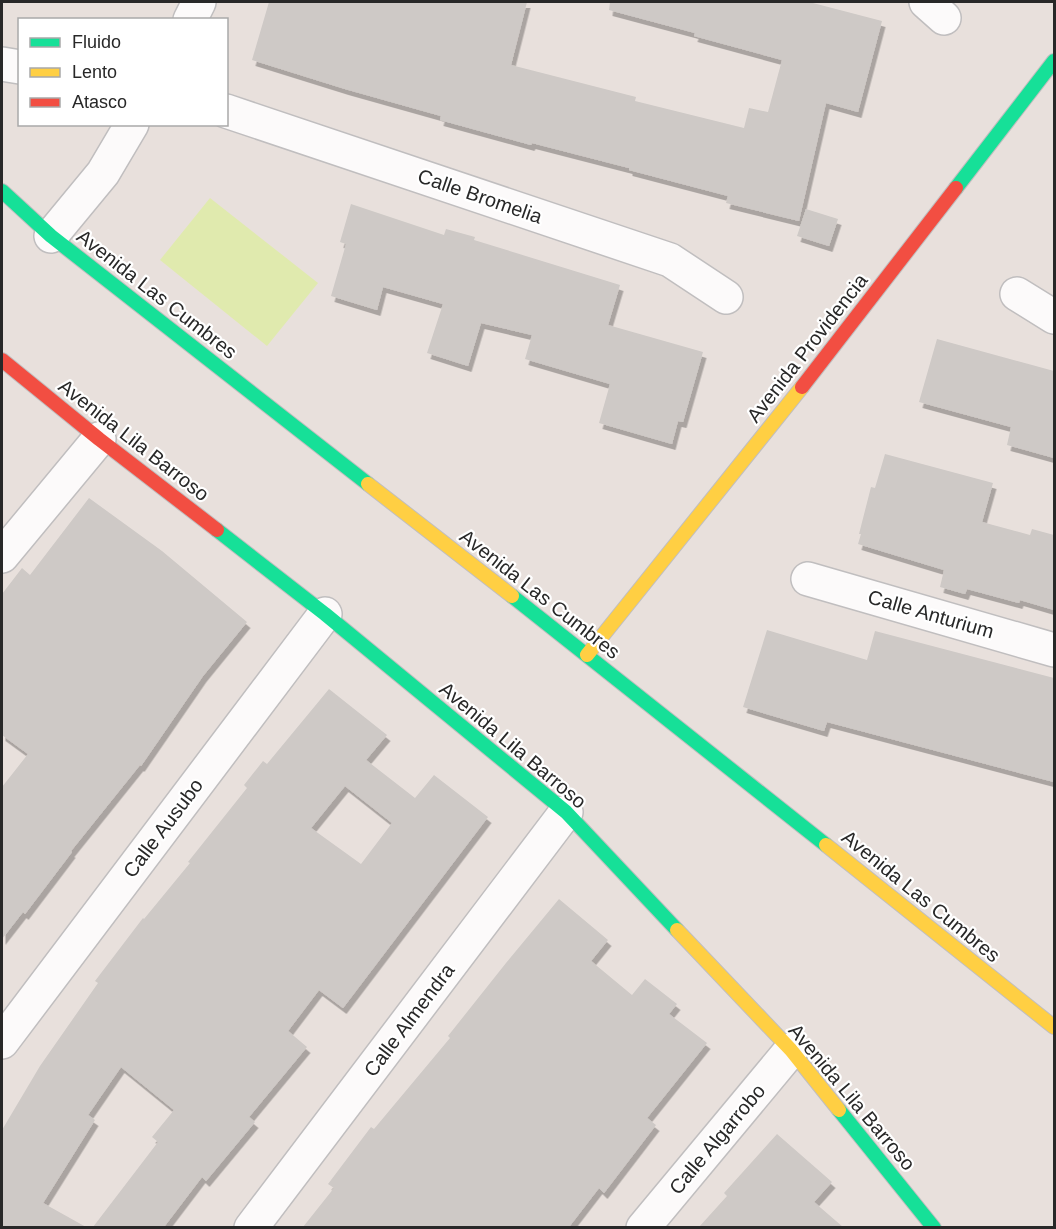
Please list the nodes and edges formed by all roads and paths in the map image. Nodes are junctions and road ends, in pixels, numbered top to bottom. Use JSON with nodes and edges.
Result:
{"nodes":[{"id":1,"x":199,"y":2,"type":"edge"},
{"id":2,"x":191,"y":18,"type":"edge"},
{"id":3,"x":1054,"y":61,"type":"edge"},
{"id":4,"x":2,"y":64,"type":"edge"},
{"id":5,"x":18,"y":67,"type":"edge"},
{"id":6,"x":228,"y":112,"type":"edge"},
{"id":7,"x":131,"y":126,"type":"edge"},
{"id":8,"x":2,"y":191,"type":"edge"},
{"id":9,"x":51,"y":236,"type":"junction"},
{"id":10,"x":1017,"y":294,"type":"dead end"},
{"id":11,"x":726,"y":297,"type":"dead end"},
{"id":12,"x":1054,"y":317,"type":"edge"},
{"id":13,"x":2,"y":360,"type":"edge"},
{"id":14,"x":99,"y":439,"type":"junction"},
{"id":15,"x":2,"y":556,"type":"edge"},
{"id":16,"x":808,"y":579,"type":"dead end"},
{"id":17,"x":325,"y":614,"type":"junction"},
{"id":18,"x":1054,"y":650,"type":"edge"},
{"id":19,"x":587,"y":655,"type":"junction"},
{"id":20,"x":566,"y":812,"type":"junction"},
{"id":21,"x":1054,"y":1027,"type":"edge"},
{"id":22,"x":2,"y":1042,"type":"edge"},
{"id":23,"x":791,"y":1050,"type":"junction"},
{"id":24,"x":251,"y":1227,"type":"edge"},
{"id":25,"x":643,"y":1227,"type":"edge"},
{"id":26,"x":934,"y":1227,"type":"edge"}],
"edges":[{"from":1,"to":2,"type":"street"},
{"from":3,"to":19,"type":"street","name":"Avenida Providencia"},
{"from":4,"to":5,"type":"street"},
{"from":6,"to":11,"type":"street","name":"Calle Bromelia"},
{"from":7,"to":9,"type":"street"},
{"from":8,"to":9,"type":"street","name":"Avenida Las Cumbres"},
{"from":9,"to":19,"type":"street","name":"Avenida Las Cumbres"},
{"from":10,"to":12,"type":"street"},
{"from":13,"to":14,"type":"street","name":"Avenida Lila Barroso"},
{"from":14,"to":15,"type":"street"},
{"from":14,"to":17,"type":"street","name":"Avenida Lila Barroso"},
{"from":16,"to":18,"type":"street","name":"Calle Anturium"},
{"from":17,"to":20,"type":"street","name":"Avenida Lila Barroso"},
{"from":17,"to":22,"type":"street","name":"Calle Ausubo"},
{"from":19,"to":21,"type":"street","name":"Avenida Las Cumbres"},
{"from":20,"to":23,"type":"street","name":"Avenida Lila Barroso"},
{"from":20,"to":24,"type":"street","name":"Calle Almendra"},
{"from":23,"to":25,"type":"street","name":"Calle Algarrobo"},
{"from":23,"to":26,"type":"street","name":"Avenida Lila Barroso"}]}
